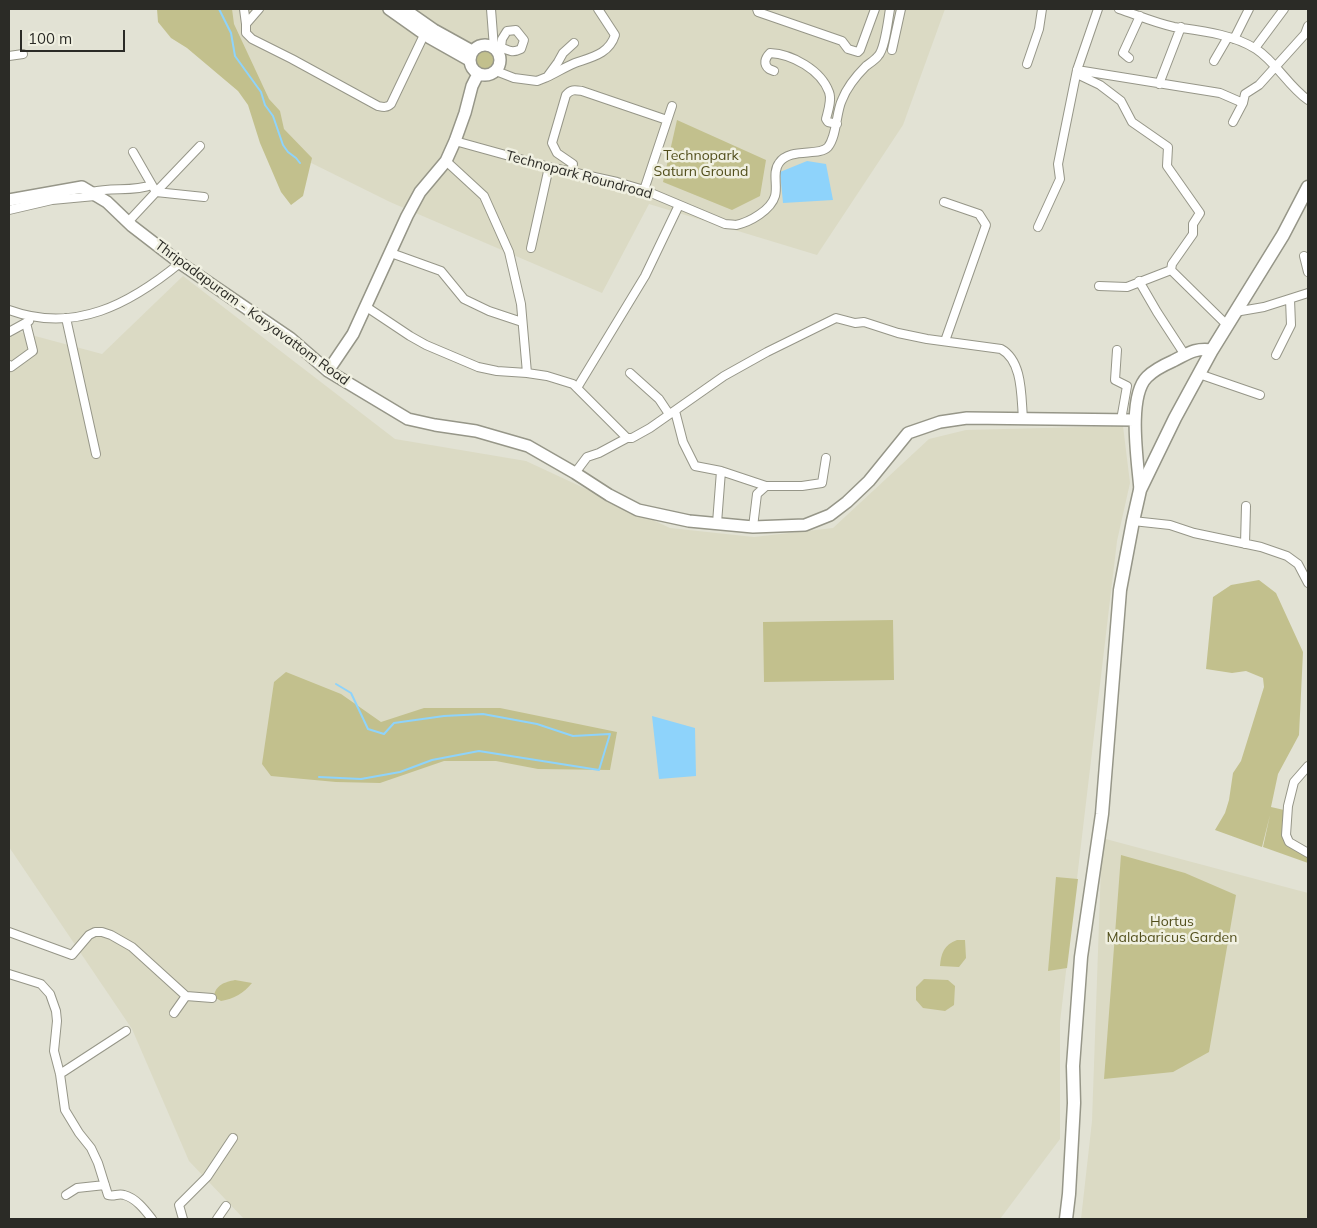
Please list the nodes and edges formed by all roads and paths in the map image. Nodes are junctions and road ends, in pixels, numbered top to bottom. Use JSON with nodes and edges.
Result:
{"nodes":[{"id":1,"x":244,"y":9,"type":"edge"},
{"id":2,"x":259,"y":9,"type":"edge"},
{"id":3,"x":389,"y":9,"type":"edge"},
{"id":4,"x":404,"y":9,"type":"edge"},
{"id":5,"x":492,"y":9,"type":"edge"},
{"id":6,"x":598,"y":9,"type":"edge"},
{"id":7,"x":757,"y":9,"type":"edge"},
{"id":8,"x":875,"y":9,"type":"edge"},
{"id":9,"x":890,"y":9,"type":"edge"},
{"id":10,"x":900,"y":9,"type":"edge"},
{"id":11,"x":1042,"y":9,"type":"edge"},
{"id":12,"x":1098,"y":9,"type":"edge"},
{"id":13,"x":1120,"y":9,"type":"edge"},
{"id":14,"x":1249,"y":9,"type":"edge"},
{"id":15,"x":1284,"y":9,"type":"edge"},
{"id":16,"x":1140,"y":16,"type":"junction"},
{"id":17,"x":246,"y":24,"type":"junction"},
{"id":18,"x":1308,"y":26,"type":"edge"},
{"id":19,"x":1181,"y":27,"type":"junction"},
{"id":20,"x":430,"y":38,"type":"junction"},
{"id":21,"x":1231,"y":38,"type":"junction"},
{"id":22,"x":574,"y":43,"type":"dead end"},
{"id":23,"x":497,"y":48,"type":"junction"},
{"id":24,"x":1255,"y":48,"type":"junction"},
{"id":25,"x":892,"y":50,"type":"dead end"},
{"id":26,"x":23,"y":54,"type":"dead end"},
{"id":27,"x":9,"y":56,"type":"edge"},
{"id":28,"x":471,"y":56,"type":"junction"},
{"id":29,"x":1130,"y":58,"type":"dead end"},
{"id":30,"x":1214,"y":61,"type":"dead end"},
{"id":31,"x":1027,"y":64,"type":"dead end"},
{"id":32,"x":1275,"y":66,"type":"junction"},
{"id":33,"x":1077,"y":70,"type":"junction"},
{"id":34,"x":496,"y":71,"type":"junction"},
{"id":35,"x":774,"y":71,"type":"dead end"},
{"id":36,"x":478,"y":74,"type":"junction"},
{"id":37,"x":546,"y":77,"type":"junction"},
{"id":38,"x":1159,"y":84,"type":"junction"},
{"id":39,"x":1307,"y":96,"type":"edge"},
{"id":40,"x":1243,"y":103,"type":"junction"},
{"id":41,"x":672,"y":106,"type":"dead end"},
{"id":42,"x":667,"y":120,"type":"junction"},
{"id":43,"x":1233,"y":122,"type":"dead end"},
{"id":44,"x":837,"y":124,"type":"junction"},
{"id":45,"x":455,"y":141,"type":"junction"},
{"id":46,"x":200,"y":146,"type":"dead end"},
{"id":47,"x":134,"y":152,"type":"dead end"},
{"id":48,"x":446,"y":161,"type":"junction"},
{"id":49,"x":549,"y":167,"type":"junction"},
{"id":50,"x":571,"y":172,"type":"junction"},
{"id":51,"x":1308,"y":187,"type":"edge"},
{"id":52,"x":154,"y":189,"type":"junction"},
{"id":53,"x":644,"y":190,"type":"junction"},
{"id":54,"x":94,"y":194,"type":"junction"},
{"id":55,"x":204,"y":196,"type":"dead end"},
{"id":56,"x":9,"y":200,"type":"edge"},
{"id":57,"x":944,"y":202,"type":"dead end"},
{"id":58,"x":679,"y":205,"type":"junction"},
{"id":59,"x":9,"y":210,"type":"edge"},
{"id":60,"x":128,"y":222,"type":"junction"},
{"id":61,"x":1038,"y":227,"type":"dead end"},
{"id":62,"x":531,"y":248,"type":"dead end"},
{"id":63,"x":391,"y":253,"type":"junction"},
{"id":64,"x":1304,"y":256,"type":"dead end"},
{"id":65,"x":180,"y":263,"type":"junction"},
{"id":66,"x":1171,"y":270,"type":"junction"},
{"id":67,"x":1308,"y":272,"type":"edge"},
{"id":68,"x":1139,"y":282,"type":"junction"},
{"id":69,"x":1099,"y":286,"type":"dead end"},
{"id":70,"x":1308,"y":294,"type":"edge"},
{"id":71,"x":1290,"y":298,"type":"junction"},
{"id":72,"x":365,"y":306,"type":"junction"},
{"id":73,"x":9,"y":310,"type":"edge"},
{"id":74,"x":1235,"y":312,"type":"junction"},
{"id":75,"x":35,"y":316,"type":"junction"},
{"id":76,"x":66,"y":318,"type":"junction"},
{"id":77,"x":522,"y":322,"type":"junction"},
{"id":78,"x":26,"y":324,"type":"junction"},
{"id":79,"x":1228,"y":326,"type":"junction"},
{"id":80,"x":9,"y":332,"type":"edge"},
{"id":81,"x":944,"y":341,"type":"junction"},
{"id":82,"x":1117,"y":350,"type":"dead end"},
{"id":83,"x":1212,"y":350,"type":"junction"},
{"id":84,"x":1185,"y":355,"type":"junction"},
{"id":85,"x":1276,"y":356,"type":"dead end"},
{"id":86,"x":9,"y":365,"type":"edge"},
{"id":87,"x":328,"y":371,"type":"junction"},
{"id":88,"x":527,"y":373,"type":"junction"},
{"id":89,"x":630,"y":373,"type":"dead end"},
{"id":90,"x":1199,"y":374,"type":"junction"},
{"id":91,"x":577,"y":388,"type":"junction"},
{"id":92,"x":1260,"y":395,"type":"dead end"},
{"id":93,"x":672,"y":412,"type":"junction"},
{"id":94,"x":1023,"y":418,"type":"junction"},
{"id":95,"x":1121,"y":420,"type":"junction"},
{"id":96,"x":1135,"y":420,"type":"junction"},
{"id":97,"x":627,"y":438,"type":"junction"},
{"id":98,"x":96,"y":454,"type":"dead end"},
{"id":99,"x":826,"y":458,"type":"dead end"},
{"id":100,"x":721,"y":471,"type":"junction"},
{"id":101,"x":575,"y":473,"type":"junction"},
{"id":102,"x":766,"y":486,"type":"junction"},
{"id":103,"x":1140,"y":490,"type":"junction"},
{"id":104,"x":1246,"y":506,"type":"dead end"},
{"id":105,"x":1133,"y":520,"type":"junction"},
{"id":106,"x":717,"y":523,"type":"junction"},
{"id":107,"x":753,"y":527,"type":"junction"},
{"id":108,"x":1245,"y":544,"type":"junction"},
{"id":109,"x":1308,"y":583,"type":"edge"},
{"id":110,"x":1308,"y":766,"type":"edge"},
{"id":111,"x":1308,"y":853,"type":"edge"},
{"id":112,"x":9,"y":932,"type":"edge"},
{"id":113,"x":9,"y":974,"type":"edge"},
{"id":114,"x":186,"y":996,"type":"junction"},
{"id":115,"x":212,"y":998,"type":"dead end"},
{"id":116,"x":174,"y":1013,"type":"dead end"},
{"id":117,"x":126,"y":1031,"type":"dead end"},
{"id":118,"x":60,"y":1074,"type":"junction"},
{"id":119,"x":233,"y":1138,"type":"dead end"},
{"id":120,"x":105,"y":1186,"type":"junction"},
{"id":121,"x":66,"y":1195,"type":"dead end"},
{"id":122,"x":226,"y":1206,"type":"dead end"},
{"id":123,"x":152,"y":1219,"type":"edge"},
{"id":124,"x":183,"y":1219,"type":"edge"},
{"id":125,"x":217,"y":1219,"type":"edge"},
{"id":126,"x":1066,"y":1219,"type":"edge"}],
"edges":[{"from":1,"to":17,"type":"street"},
{"from":2,"to":17,"type":"street"},
{"from":3,"to":20,"type":"main road"},
{"from":4,"to":28,"type":"main road"},
{"from":5,"to":23,"type":"street"},
{"from":6,"to":37,"type":"street"},
{"from":7,"to":8,"type":"street"},
{"from":9,"to":44,"type":"street","name":"Technopark Roundroad"},
{"from":10,"to":25,"type":"street"},
{"from":11,"to":31,"type":"street"},
{"from":12,"to":33,"type":"street"},
{"from":13,"to":16,"type":"street"},
{"from":14,"to":21,"type":"street"},
{"from":15,"to":24,"type":"street"},
{"from":16,"to":19,"type":"street"},
{"from":16,"to":29,"type":"street"},
{"from":17,"to":20,"type":"street"},
{"from":18,"to":32,"type":"street"},
{"from":19,"to":21,"type":"street"},
{"from":19,"to":38,"type":"street"},
{"from":20,"to":28,"type":"main road"},
{"from":21,"to":24,"type":"street"},
{"from":21,"to":30,"type":"street"},
{"from":22,"to":37,"type":"street"},
{"from":23,"to":28,"type":"main road"},
{"from":23,"to":34,"type":"main road"},
{"from":24,"to":32,"type":"street"},
{"from":26,"to":27,"type":"street"},
{"from":28,"to":36,"type":"main road"},
{"from":32,"to":39,"type":"street"},
{"from":32,"to":40,"type":"street"},
{"from":33,"to":38,"type":"street"},
{"from":33,"to":61,"type":"street"},
{"from":33,"to":66,"type":"street"},
{"from":34,"to":36,"type":"main road"},
{"from":34,"to":37,"type":"street"},
{"from":35,"to":44,"type":"street"},
{"from":36,"to":45,"type":"main road"},
{"from":38,"to":40,"type":"street"},
{"from":40,"to":43,"type":"street"},
{"from":41,"to":42,"type":"street"},
{"from":42,"to":50,"type":"street"},
{"from":42,"to":53,"type":"street"},
{"from":44,"to":58,"type":"street","name":"Technopark Roundroad"},
{"from":45,"to":48,"type":"main road"},
{"from":45,"to":49,"type":"street","name":"Technopark Roundroad"},
{"from":46,"to":52,"type":"street"},
{"from":47,"to":52,"type":"street"},
{"from":48,"to":63,"type":"main road"},
{"from":48,"to":77,"type":"street"},
{"from":49,"to":50,"type":"street","name":"Technopark Roundroad"},
{"from":49,"to":62,"type":"street"},
{"from":50,"to":53,"type":"street","name":"Technopark Roundroad"},
{"from":51,"to":74,"type":"main road"},
{"from":52,"to":54,"type":"street"},
{"from":52,"to":55,"type":"street"},
{"from":52,"to":60,"type":"street"},
{"from":53,"to":58,"type":"street","name":"Technopark Roundroad"},
{"from":54,"to":56,"type":"main road"},
{"from":54,"to":59,"type":"street"},
{"from":54,"to":60,"type":"main road","name":"Thripadapuram - Karyavattom Road"},
{"from":57,"to":81,"type":"street"},
{"from":58,"to":91,"type":"street"},
{"from":60,"to":65,"type":"main road","name":"Thripadapuram - Karyavattom Road"},
{"from":63,"to":72,"type":"main road"},
{"from":63,"to":77,"type":"street"},
{"from":64,"to":67,"type":"street"},
{"from":65,"to":76,"type":"street"},
{"from":65,"to":87,"type":"main road","name":"Thripadapuram - Karyavattom Road"},
{"from":66,"to":68,"type":"street"},
{"from":66,"to":79,"type":"street"},
{"from":68,"to":69,"type":"street"},
{"from":68,"to":84,"type":"street"},
{"from":70,"to":71,"type":"street"},
{"from":71,"to":74,"type":"street"},
{"from":71,"to":85,"type":"street"},
{"from":72,"to":87,"type":"main road"},
{"from":72,"to":88,"type":"street"},
{"from":73,"to":75,"type":"street"},
{"from":74,"to":79,"type":"main road"},
{"from":75,"to":76,"type":"street"},
{"from":75,"to":78,"type":"street"},
{"from":76,"to":98,"type":"street"},
{"from":77,"to":88,"type":"street"},
{"from":78,"to":80,"type":"street"},
{"from":78,"to":86,"type":"street"},
{"from":79,"to":83,"type":"main road"},
{"from":81,"to":93,"type":"street"},
{"from":81,"to":94,"type":"street"},
{"from":82,"to":95,"type":"street"},
{"from":83,"to":84,"type":"main road"},
{"from":83,"to":90,"type":"main road"},
{"from":84,"to":96,"type":"main road"},
{"from":87,"to":101,"type":"main road","name":"Thripadapuram - Karyavattom Road"},
{"from":88,"to":91,"type":"street"},
{"from":89,"to":93,"type":"street"},
{"from":90,"to":92,"type":"street"},
{"from":90,"to":103,"type":"main road"},
{"from":91,"to":97,"type":"street"},
{"from":93,"to":97,"type":"street"},
{"from":93,"to":100,"type":"street"},
{"from":94,"to":95,"type":"main road","name":"Thripadapuram - Karyavattom Road"},
{"from":94,"to":107,"type":"main road","name":"Thripadapuram - Karyavattom Road"},
{"from":95,"to":96,"type":"main road","name":"Thripadapuram - Karyavattom Road"},
{"from":96,"to":103,"type":"main road"},
{"from":97,"to":101,"type":"street"},
{"from":99,"to":102,"type":"street"},
{"from":100,"to":102,"type":"street"},
{"from":100,"to":106,"type":"street"},
{"from":101,"to":106,"type":"main road","name":"Thripadapuram - Karyavattom Road"},
{"from":102,"to":107,"type":"street"},
{"from":103,"to":105,"type":"main road"},
{"from":104,"to":108,"type":"street"},
{"from":105,"to":108,"type":"street"},
{"from":105,"to":126,"type":"main road"},
{"from":106,"to":107,"type":"main road","name":"Thripadapuram - Karyavattom Road"},
{"from":108,"to":109,"type":"street"},
{"from":110,"to":111,"type":"street"},
{"from":112,"to":114,"type":"street"},
{"from":113,"to":118,"type":"street"},
{"from":114,"to":115,"type":"street"},
{"from":114,"to":116,"type":"street"},
{"from":117,"to":118,"type":"street"},
{"from":118,"to":120,"type":"street"},
{"from":119,"to":124,"type":"street"},
{"from":120,"to":121,"type":"street"},
{"from":120,"to":123,"type":"street"},
{"from":122,"to":125,"type":"street"}]}
